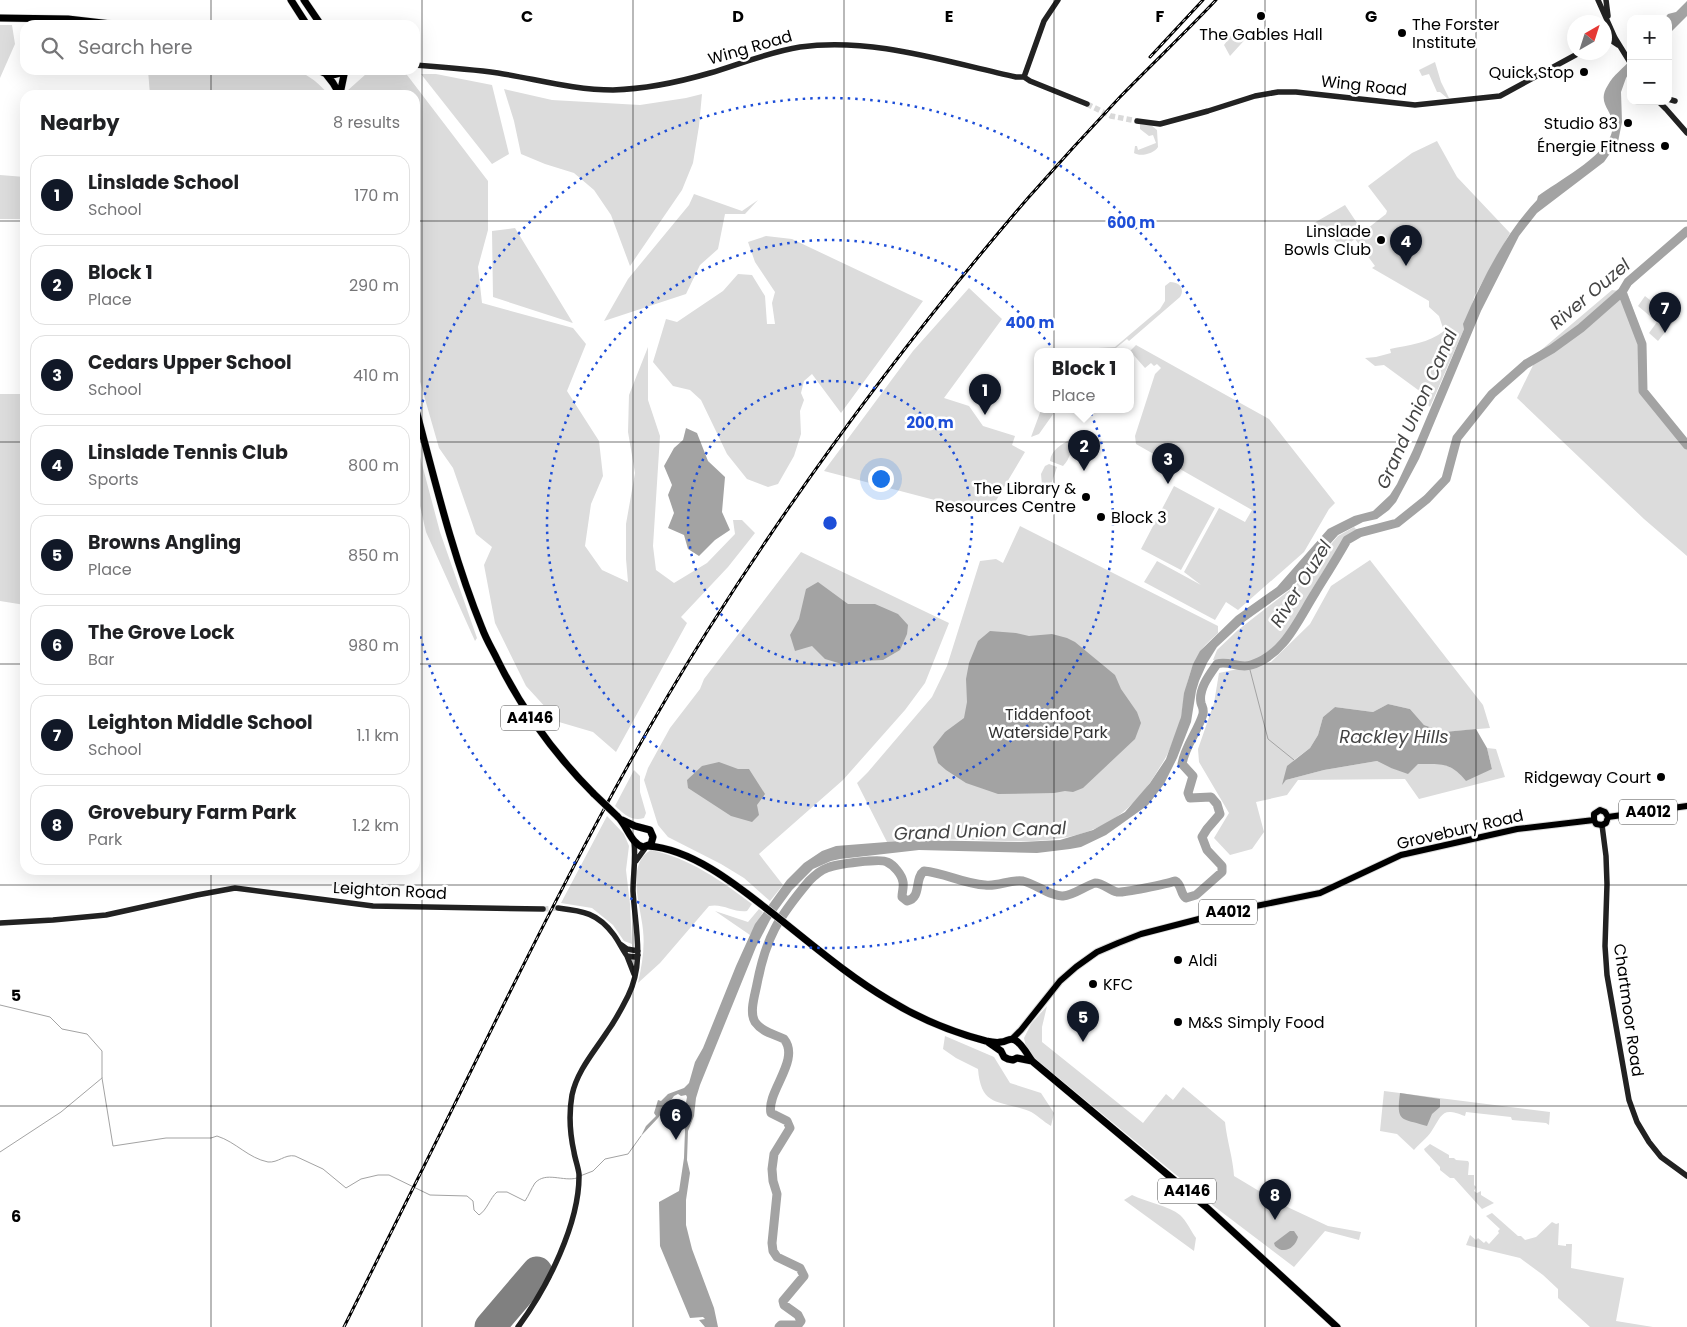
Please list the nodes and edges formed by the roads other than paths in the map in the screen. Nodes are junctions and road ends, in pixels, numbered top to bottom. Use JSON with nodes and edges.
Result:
{"nodes":[{"id":1,"x":290,"y":0,"type":"edge"},
{"id":2,"x":304,"y":0,"type":"edge"},
{"id":3,"x":1058,"y":0,"type":"edge"},
{"id":4,"x":1598,"y":0,"type":"edge"},
{"id":5,"x":1606,"y":0,"type":"edge"},
{"id":6,"x":1605,"y":15,"type":"edge"},
{"id":7,"x":1608,"y":15,"type":"edge"},
{"id":8,"x":0,"y":18,"type":"edge"},
{"id":9,"x":77,"y":20,"type":"edge"},
{"id":10,"x":304,"y":20,"type":"edge"},
{"id":11,"x":318,"y":20,"type":"edge"},
{"id":12,"x":1612,"y":31,"type":"edge"},
{"id":13,"x":1615,"y":38,"type":"junction"},
{"id":14,"x":1612,"y":39,"type":"edge"},
{"id":15,"x":1612,"y":42,"type":"edge"},
{"id":16,"x":1619,"y":46,"type":"junction"},
{"id":17,"x":1567,"y":60,"type":"edge"},
{"id":18,"x":1628,"y":60,"type":"edge"},
{"id":19,"x":420,"y":65,"type":"edge"},
{"id":20,"x":325,"y":75,"type":"edge"},
{"id":21,"x":344,"y":75,"type":"edge"},
{"id":22,"x":1024,"y":77,"type":"junction"},
{"id":23,"x":337,"y":90,"type":"edge"},
{"id":24,"x":341,"y":90,"type":"edge"},
{"id":25,"x":1672,"y":101,"type":"edge"},
{"id":26,"x":1675,"y":101,"type":"dead end"},
{"id":27,"x":1087,"y":104,"type":"tunnel mouth"},
{"id":28,"x":1663,"y":105,"type":"edge"},
{"id":29,"x":1136,"y":121,"type":"tunnel mouth"},
{"id":30,"x":1687,"y":134,"type":"edge"},
{"id":31,"x":420,"y":424,"type":"edge"},
{"id":32,"x":1687,"y":806,"type":"edge"},
{"id":33,"x":1608,"y":817,"type":"junction"},
{"id":34,"x":620,"y":818,"type":"junction"},
{"id":35,"x":1594,"y":820,"type":"junction"},
{"id":36,"x":1602,"y":825,"type":"junction"},
{"id":37,"x":640,"y":828,"type":"junction"},
{"id":38,"x":653,"y":834,"type":"junction"},
{"id":39,"x":634,"y":840,"type":"junction"},
{"id":40,"x":647,"y":847,"type":"junction"},
{"id":41,"x":667,"y":849,"type":"junction"},
{"id":42,"x":636,"y":861,"type":"junction"},
{"id":43,"x":558,"y":908,"type":"tunnel mouth"},
{"id":44,"x":543,"y":909,"type":"tunnel mouth"},
{"id":45,"x":0,"y":923,"type":"edge"},
{"id":46,"x":620,"y":944,"type":"junction"},
{"id":47,"x":638,"y":953,"type":"junction"},
{"id":48,"x":627,"y":956,"type":"junction"},
{"id":49,"x":635,"y":976,"type":"junction"},
{"id":50,"x":1021,"y":1030,"type":"junction"},
{"id":51,"x":1008,"y":1040,"type":"junction"},
{"id":52,"x":988,"y":1042,"type":"junction"},
{"id":53,"x":1021,"y":1046,"type":"junction"},
{"id":54,"x":1001,"y":1051,"type":"junction"},
{"id":55,"x":1018,"y":1058,"type":"junction"},
{"id":56,"x":1032,"y":1061,"type":"junction"},
{"id":57,"x":1687,"y":1176,"type":"edge"},
{"id":58,"x":518,"y":1327,"type":"edge"},
{"id":59,"x":1337,"y":1327,"type":"edge"}],
"edges":[{"from":1,"to":10,"type":"highway"},
{"from":2,"to":11,"type":"highway"},
{"from":3,"to":22,"type":"street"},
{"from":4,"to":6,"type":"street"},
{"from":5,"to":7,"type":"street"},
{"from":8,"to":9,"type":"highway"},
{"from":12,"to":13,"type":"street"},
{"from":13,"to":14,"type":"street"},
{"from":13,"to":16,"type":"street"},
{"from":15,"to":16,"type":"street"},
{"from":16,"to":18,"type":"street"},
{"from":17,"to":29,"type":"street","name":"Wing Road"},
{"from":19,"to":22,"type":"street","name":"Wing Road"},
{"from":20,"to":23,"type":"highway"},
{"from":21,"to":24,"type":"highway"},
{"from":22,"to":27,"type":"street","name":"Wing Road"},
{"from":25,"to":26,"type":"street"},
{"from":28,"to":30,"type":"street"},
{"from":31,"to":34,"type":"highway","number":"A4146","bridge":true},
{"from":32,"to":33,"type":"main road","name":"Grovebury Road","number":"A4012"},
{"from":33,"to":35,"type":"main road","name":"Grovebury Road","number":"A4012"},
{"from":33,"to":36,"type":"main road","number":"A4012"},
{"from":34,"to":37,"type":"highway","number":"A4146"},
{"from":34,"to":39,"type":"highway","number":"A4146"},
{"from":35,"to":36,"type":"main road","number":"A4012"},
{"from":35,"to":50,"type":"main road","name":"Grovebury Road","number":"A4012"},
{"from":36,"to":57,"type":"street","name":"Chartmoor Road"},
{"from":37,"to":38,"type":"highway"},
{"from":37,"to":39,"type":"highway"},
{"from":38,"to":40,"type":"highway"},
{"from":38,"to":41,"type":"highway","number":"A4146"},
{"from":39,"to":40,"type":"highway"},
{"from":39,"to":42,"type":"street"},
{"from":40,"to":41,"type":"highway","number":"A4146"},
{"from":40,"to":42,"type":"street"},
{"from":41,"to":52,"type":"highway","number":"A4146"},
{"from":42,"to":47,"type":"street"},
{"from":43,"to":46,"type":"street"},
{"from":44,"to":45,"type":"street","name":"Leighton Road"},
{"from":46,"to":47,"type":"street"},
{"from":46,"to":48,"type":"street"},
{"from":47,"to":48,"type":"street"},
{"from":47,"to":49,"type":"street"},
{"from":48,"to":49,"type":"street"},
{"from":49,"to":58,"type":"street"},
{"from":50,"to":51,"type":"main road","name":"Grovebury Road","number":"A4012"},
{"from":50,"to":53,"type":"main road"},
{"from":51,"to":52,"type":"highway","number":"A4146"},
{"from":51,"to":53,"type":"highway","number":"A4146"},
{"from":51,"to":54,"type":"highway"},
{"from":52,"to":54,"type":"highway","number":"A4146"},
{"from":53,"to":55,"type":"highway"},
{"from":53,"to":56,"type":"highway","number":"A4146"},
{"from":54,"to":55,"type":"highway","number":"A4146"},
{"from":55,"to":56,"type":"highway","number":"A4146"},
{"from":56,"to":59,"type":"highway","number":"A4146"}]}
